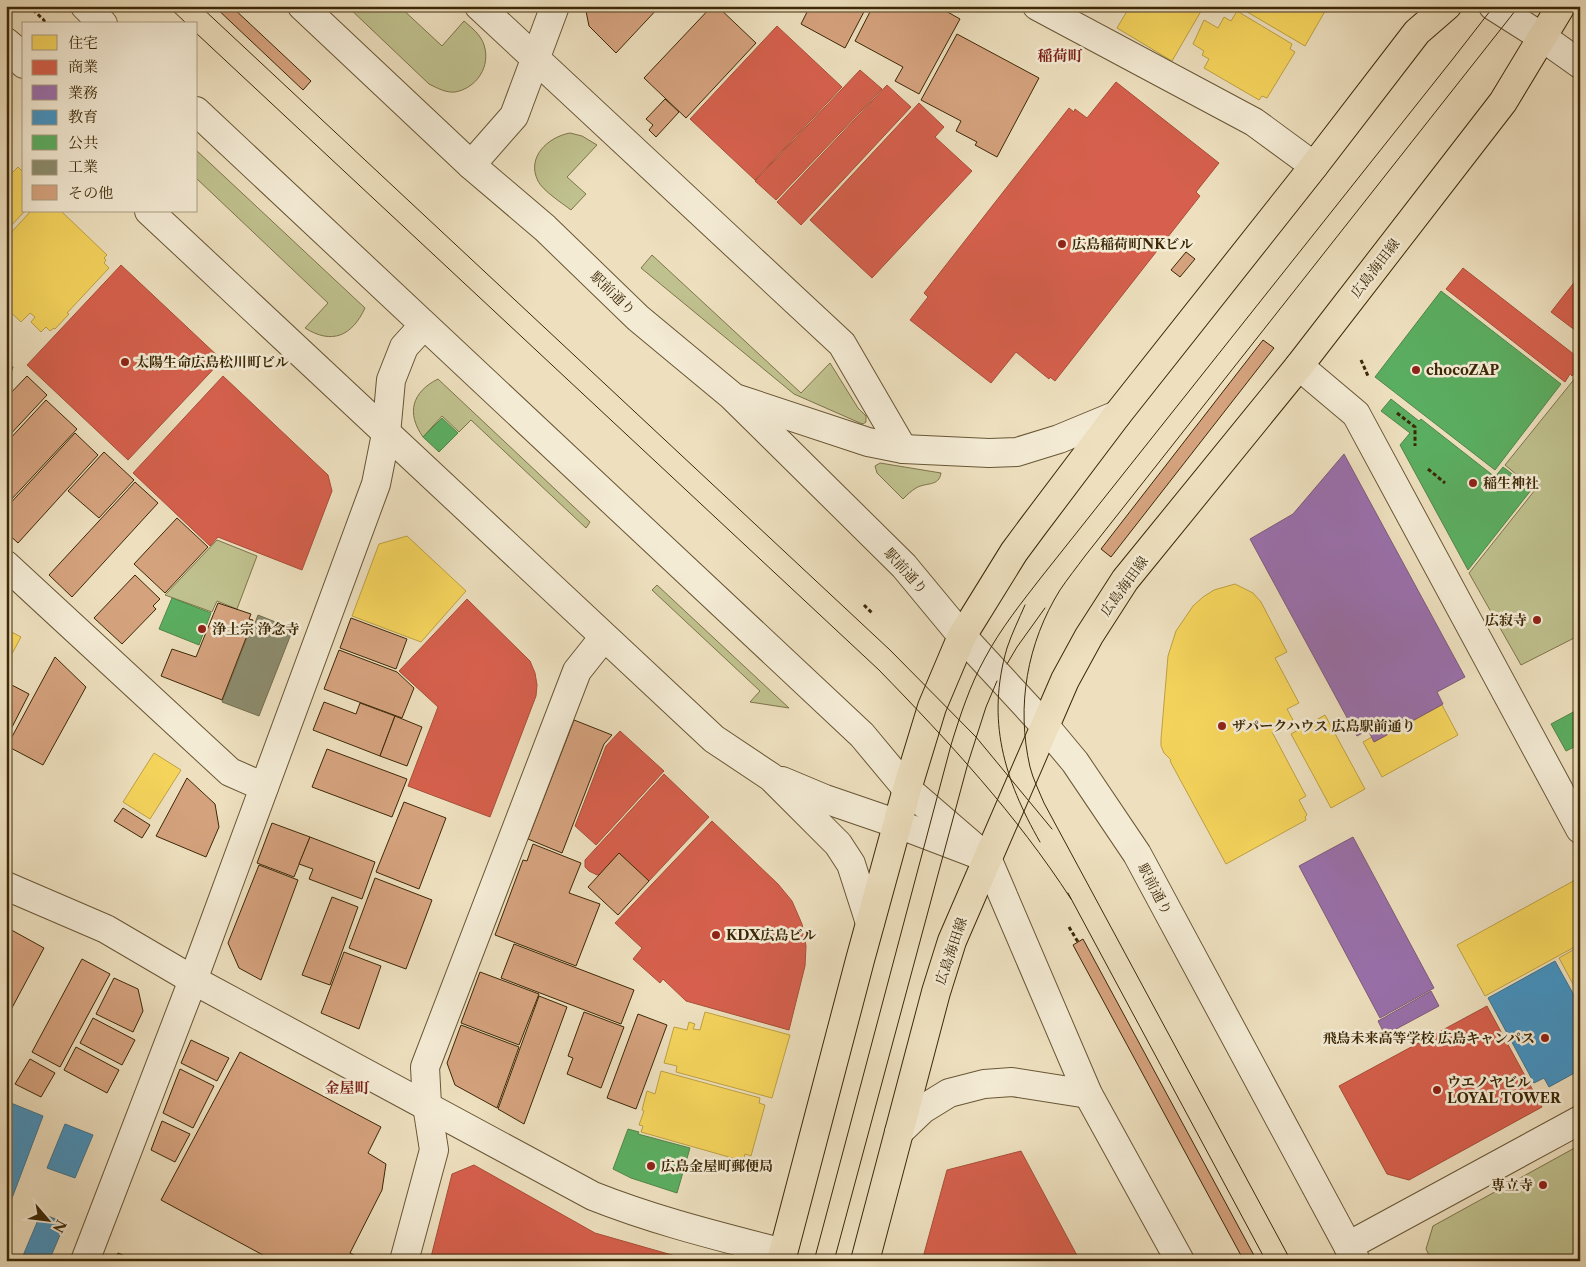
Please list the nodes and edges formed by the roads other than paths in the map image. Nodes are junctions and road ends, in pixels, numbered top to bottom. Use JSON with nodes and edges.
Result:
{"nodes":[{"id":1,"x":85,"y":6,"type":"edge"},
{"id":2,"x":302,"y":6,"type":"edge"},
{"id":3,"x":479,"y":6,"type":"edge"},
{"id":4,"x":555,"y":6,"type":"edge"},
{"id":5,"x":1036,"y":6,"type":"edge"},
{"id":6,"x":1448,"y":6,"type":"edge"},
{"id":7,"x":1493,"y":6,"type":"edge"},
{"id":8,"x":1561,"y":6,"type":"edge"},
{"id":9,"x":101,"y":22,"type":"edge"},
{"id":10,"x":1542,"y":37,"type":"junction"},
{"id":11,"x":6,"y":42,"type":"edge"},
{"id":12,"x":535,"y":58,"type":"junction"},
{"id":13,"x":22,"y":60,"type":"edge"},
{"id":14,"x":1580,"y":64,"type":"edge"},
{"id":15,"x":198,"y":113,"type":"edge"},
{"id":16,"x":471,"y":165,"type":"junction"},
{"id":17,"x":1314,"y":166,"type":"junction"},
{"id":18,"x":151,"y":212,"type":"edge"},
{"id":19,"x":424,"y":325,"type":"junction"},
{"id":20,"x":1299,"y":366,"type":"junction"},
{"id":21,"x":732,"y":396,"type":"junction"},
{"id":22,"x":1117,"y":415,"type":"junction"},
{"id":23,"x":386,"y":434,"type":"junction"},
{"id":24,"x":903,"y":449,"type":"junction"},
{"id":25,"x":6,"y":565,"type":"edge"},
{"id":26,"x":962,"y":636,"type":"junction"},
{"id":27,"x":604,"y":637,"type":"junction"},
{"id":28,"x":1045,"y":726,"type":"junction"},
{"id":29,"x":771,"y":777,"type":"junction"},
{"id":30,"x":264,"y":787,"type":"junction"},
{"id":31,"x":907,"y":788,"type":"junction"},
{"id":32,"x":898,"y":824,"type":"junction"},
{"id":33,"x":1580,"y":829,"type":"edge"},
{"id":34,"x":987,"y":858,"type":"junction"},
{"id":35,"x":6,"y":886,"type":"edge"},
{"id":36,"x":870,"y":923,"type":"junction"},
{"id":37,"x":193,"y":980,"type":"junction"},
{"id":38,"x":1088,"y":1094,"type":"junction"},
{"id":39,"x":428,"y":1105,"type":"junction"},
{"id":40,"x":1580,"y":1120,"type":"edge"},
{"id":41,"x":899,"y":1132,"type":"junction"},
{"id":42,"x":1352,"y":1253,"type":"edge"},
{"id":43,"x":782,"y":1257,"type":"edge"},
{"id":44,"x":85,"y":1261,"type":"edge"},
{"id":45,"x":404,"y":1261,"type":"edge"},
{"id":46,"x":865,"y":1261,"type":"edge"},
{"id":47,"x":1180,"y":1261,"type":"edge"}],
"edges":[{"from":1,"to":9,"type":"street"},
{"from":2,"to":16,"type":"street","name":"駅前通り"},
{"from":3,"to":12,"type":"street"},
{"from":4,"to":12,"type":"street"},
{"from":5,"to":17,"type":"street"},
{"from":6,"to":17,"type":"main road"},
{"from":7,"to":10,"type":"street"},
{"from":8,"to":10,"type":"main road","name":"広島海田線"},
{"from":10,"to":14,"type":"street"},
{"from":10,"to":20,"type":"main road","name":"広島海田線"},
{"from":11,"to":13,"type":"street"},
{"from":12,"to":16,"type":"street"},
{"from":12,"to":24,"type":"street"},
{"from":15,"to":19,"type":"street"},
{"from":16,"to":21,"type":"street","name":"駅前通り"},
{"from":17,"to":22,"type":"main road"},
{"from":18,"to":23,"type":"street"},
{"from":19,"to":23,"type":"street"},
{"from":19,"to":31,"type":"street"},
{"from":20,"to":28,"type":"main road","name":"広島海田線"},
{"from":20,"to":33,"type":"street"},
{"from":21,"to":24,"type":"street"},
{"from":21,"to":26,"type":"street","name":"駅前通り"},
{"from":22,"to":24,"type":"street"},
{"from":22,"to":26,"type":"main road"},
{"from":23,"to":27,"type":"street"},
{"from":23,"to":30,"type":"street"},
{"from":25,"to":30,"type":"street"},
{"from":26,"to":28,"type":"street","name":"駅前通り"},
{"from":26,"to":31,"type":"main road"},
{"from":27,"to":29,"type":"street"},
{"from":27,"to":39,"type":"street"},
{"from":28,"to":34,"type":"main road","name":"広島海田線"},
{"from":28,"to":42,"type":"street","name":"駅前通り"},
{"from":29,"to":32,"type":"street"},
{"from":29,"to":36,"type":"street"},
{"from":30,"to":37,"type":"street"},
{"from":31,"to":32,"type":"main road"},
{"from":31,"to":34,"type":"street"},
{"from":32,"to":34,"type":"street"},
{"from":32,"to":36,"type":"main road"},
{"from":34,"to":38,"type":"street"},
{"from":34,"to":41,"type":"main road","name":"広島海田線"},
{"from":35,"to":37,"type":"street"},
{"from":36,"to":43,"type":"main road"},
{"from":37,"to":39,"type":"street"},
{"from":37,"to":44,"type":"street"},
{"from":38,"to":41,"type":"street"},
{"from":38,"to":47,"type":"street"},
{"from":39,"to":43,"type":"street"},
{"from":39,"to":45,"type":"street"},
{"from":40,"to":42,"type":"street"},
{"from":41,"to":46,"type":"main road","name":"広島海田線"}]}
